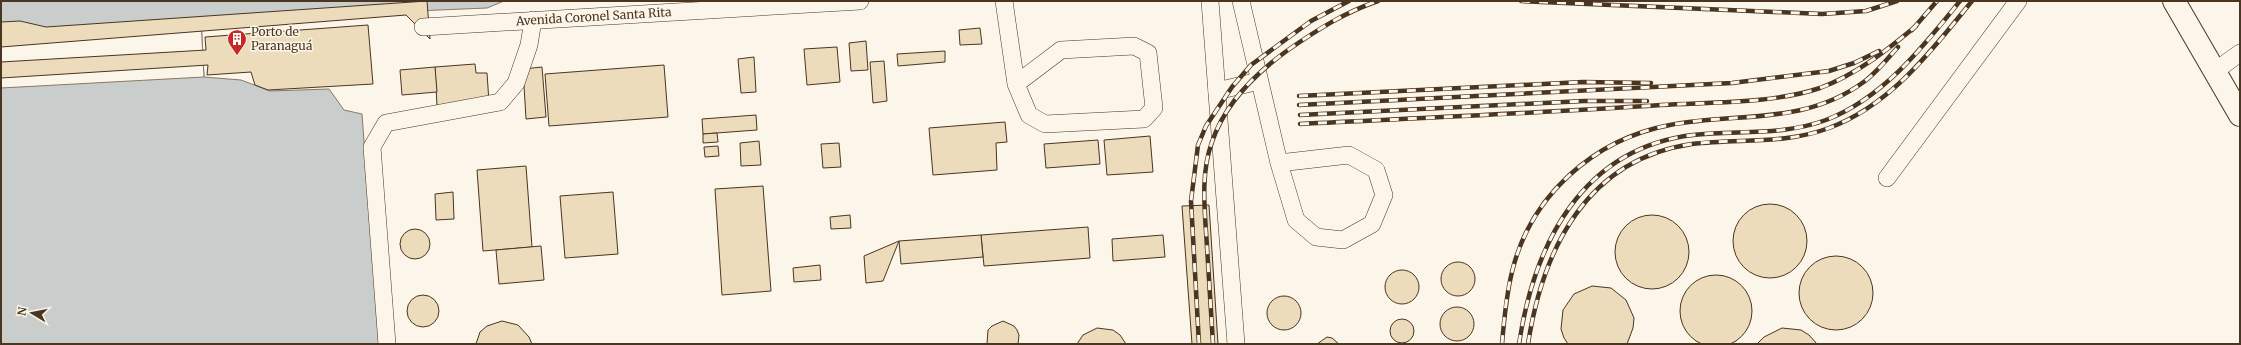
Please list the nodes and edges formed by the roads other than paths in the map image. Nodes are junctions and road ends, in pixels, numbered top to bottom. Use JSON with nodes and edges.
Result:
{"nodes":[{"id":1,"x":860,"y":1,"type":"edge"},
{"id":2,"x":1004,"y":1,"type":"edge"},
{"id":3,"x":1210,"y":1,"type":"edge"},
{"id":4,"x":1241,"y":1,"type":"edge"},
{"id":5,"x":2018,"y":1,"type":"edge"},
{"id":6,"x":2174,"y":1,"type":"edge"},
{"id":7,"x":533,"y":20,"type":"junction"},
{"id":8,"x":423,"y":27,"type":"dead end"},
{"id":9,"x":2240,"y":53,"type":"edge"},
{"id":10,"x":2214,"y":71,"type":"junction"},
{"id":11,"x":1259,"y":82,"type":"junction"},
{"id":12,"x":1016,"y":84,"type":"junction"},
{"id":13,"x":1217,"y":91,"type":"junction"},
{"id":14,"x":2240,"y":115,"type":"edge"},
{"id":15,"x":1279,"y":163,"type":"junction"},
{"id":16,"x":1887,"y":178,"type":"dead end"},
{"id":17,"x":387,"y":344,"type":"edge"},
{"id":18,"x":1236,"y":344,"type":"edge"}],
"edges":[{"from":1,"to":7,"type":"street","name":"Avenida Coronel Santa Rita"},
{"from":2,"to":12,"type":"street"},
{"from":3,"to":13,"type":"street"},
{"from":4,"to":11,"type":"street"},
{"from":5,"to":16,"type":"street"},
{"from":6,"to":10,"type":"main road"},
{"from":7,"to":8,"type":"street","name":"Avenida Coronel Santa Rita"},
{"from":7,"to":17,"type":"street"},
{"from":9,"to":10,"type":"street"},
{"from":10,"to":14,"type":"main road"},
{"from":11,"to":13,"type":"street"},
{"from":11,"to":15,"type":"street"},
{"from":12,"to":12,"type":"street"},
{"from":13,"to":18,"type":"street"},
{"from":15,"to":15,"type":"street"}]}
